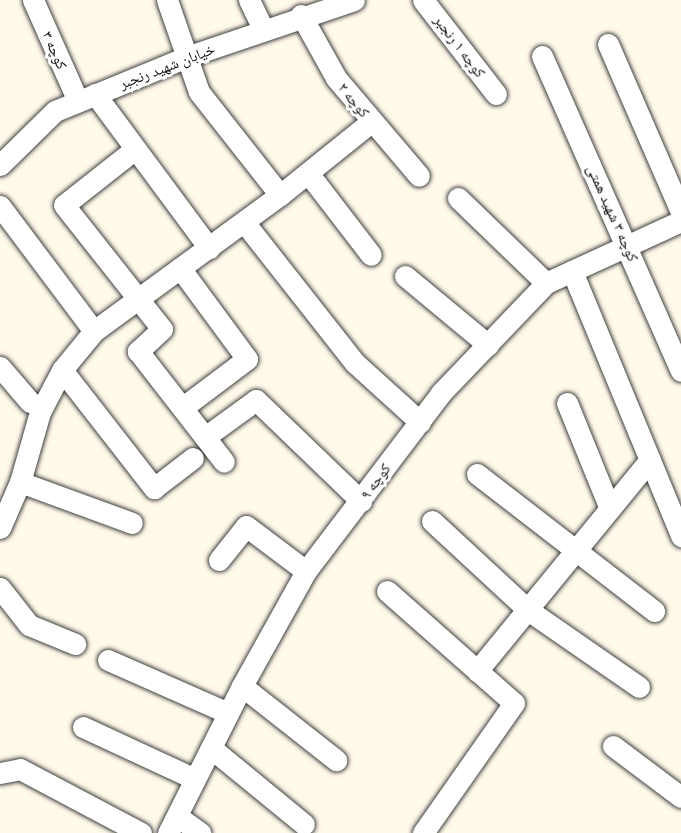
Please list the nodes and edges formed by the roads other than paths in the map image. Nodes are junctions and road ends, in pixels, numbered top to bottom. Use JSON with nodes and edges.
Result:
{"nodes":[{"id":1,"x":33,"y":0,"type":"edge"},
{"id":2,"x":167,"y":0,"type":"edge"},
{"id":3,"x":249,"y":0,"type":"edge"},
{"id":4,"x":348,"y":0,"type":"edge"},
{"id":5,"x":354,"y":0,"type":"edge"},
{"id":6,"x":423,"y":0,"type":"edge"},
{"id":7,"x":301,"y":15,"type":"junction"},
{"id":8,"x":263,"y":29,"type":"junction"},
{"id":9,"x":608,"y":44,"type":"dead end"},
{"id":10,"x":189,"y":56,"type":"junction"},
{"id":11,"x":542,"y":56,"type":"dead end"},
{"id":12,"x":496,"y":94,"type":"dead end"},
{"id":13,"x":86,"y":97,"type":"junction"},
{"id":14,"x":372,"y":121,"type":"junction"},
{"id":15,"x":135,"y":149,"type":"junction"},
{"id":16,"x":0,"y":165,"type":"edge"},
{"id":17,"x":308,"y":172,"type":"junction"},
{"id":18,"x":419,"y":176,"type":"dead end"},
{"id":19,"x":280,"y":195,"type":"junction"},
{"id":20,"x":458,"y":198,"type":"dead end"},
{"id":21,"x":2,"y":212,"type":"edge"},
{"id":22,"x":681,"y":212,"type":"edge"},
{"id":23,"x":681,"y":221,"type":"edge"},
{"id":24,"x":244,"y":222,"type":"junction"},
{"id":25,"x":628,"y":246,"type":"junction"},
{"id":26,"x":210,"y":248,"type":"junction"},
{"id":27,"x":371,"y":255,"type":"dead end"},
{"id":28,"x":180,"y":268,"type":"junction"},
{"id":29,"x":572,"y":271,"type":"junction"},
{"id":30,"x":405,"y":276,"type":"dead end"},
{"id":31,"x":546,"y":283,"type":"junction"},
{"id":32,"x":139,"y":297,"type":"junction"},
{"id":33,"x":94,"y":331,"type":"junction"},
{"id":34,"x":488,"y":345,"type":"junction"},
{"id":35,"x":0,"y":367,"type":"edge"},
{"id":36,"x":62,"y":370,"type":"junction"},
{"id":37,"x":681,"y":371,"type":"edge"},
{"id":38,"x":30,"y":402,"type":"dead end"},
{"id":39,"x":567,"y":403,"type":"dead end"},
{"id":40,"x":182,"y":408,"type":"junction"},
{"id":41,"x":420,"y":422,"type":"junction"},
{"id":42,"x":205,"y":437,"type":"junction"},
{"id":43,"x":193,"y":458,"type":"dead end"},
{"id":44,"x":650,"y":460,"type":"junction"},
{"id":45,"x":224,"y":462,"type":"dead end"},
{"id":46,"x":477,"y":474,"type":"dead end"},
{"id":47,"x":20,"y":482,"type":"junction"},
{"id":48,"x":361,"y":501,"type":"junction"},
{"id":49,"x":610,"y":509,"type":"junction"},
{"id":50,"x":432,"y":521,"type":"dead end"},
{"id":51,"x":132,"y":524,"type":"dead end"},
{"id":52,"x":0,"y":528,"type":"edge"},
{"id":53,"x":681,"y":536,"type":"edge"},
{"id":54,"x":576,"y":550,"type":"junction"},
{"id":55,"x":219,"y":560,"type":"dead end"},
{"id":56,"x":306,"y":571,"type":"junction"},
{"id":57,"x":0,"y":588,"type":"edge"},
{"id":58,"x":387,"y":591,"type":"dead end"},
{"id":59,"x":528,"y":610,"type":"junction"},
{"id":60,"x":654,"y":611,"type":"dead end"},
{"id":61,"x":75,"y":644,"type":"dead end"},
{"id":62,"x":108,"y":660,"type":"dead end"},
{"id":63,"x":477,"y":671,"type":"junction"},
{"id":64,"x":242,"y":686,"type":"junction"},
{"id":65,"x":639,"y":687,"type":"dead end"},
{"id":66,"x":228,"y":713,"type":"junction"},
{"id":67,"x":83,"y":727,"type":"dead end"},
{"id":68,"x":613,"y":746,"type":"dead end"},
{"id":69,"x":211,"y":748,"type":"junction"},
{"id":70,"x":336,"y":760,"type":"dead end"},
{"id":71,"x":0,"y":772,"type":"edge"},
{"id":72,"x":195,"y":779,"type":"junction"},
{"id":73,"x":681,"y":797,"type":"edge"},
{"id":74,"x":172,"y":824,"type":"edge"},
{"id":75,"x":304,"y":824,"type":"dead end"},
{"id":76,"x":141,"y":833,"type":"edge"},
{"id":77,"x":200,"y":833,"type":"edge"},
{"id":78,"x":423,"y":833,"type":"edge"}],
"edges":[{"from":1,"to":13,"type":"street","name":"کوچه ۳"},
{"from":2,"to":10,"type":"street"},
{"from":3,"to":8,"type":"street"},
{"from":4,"to":5,"type":"street","name":"خیابان شهید رنجبر"},
{"from":4,"to":7,"type":"street","name":"خیابان شهید رنجبر"},
{"from":6,"to":12,"type":"street","name":"کوچه ۱ رنجبر"},
{"from":7,"to":8,"type":"street","name":"خیابان شهید رنجبر"},
{"from":7,"to":14,"type":"street","name":"کوچه ۲"},
{"from":8,"to":10,"type":"street","name":"خیابان شهید رنجبر"},
{"from":9,"to":22,"type":"street"},
{"from":10,"to":13,"type":"street","name":"خیابان شهید رنجبر"},
{"from":10,"to":19,"type":"street"},
{"from":11,"to":25,"type":"street","name":"کوچه ۳ شهید همتی"},
{"from":13,"to":15,"type":"street","name":"کوچه ۳"},
{"from":13,"to":16,"type":"street","name":"خیابان شهید رنجبر"},
{"from":14,"to":17,"type":"street"},
{"from":14,"to":18,"type":"street","name":"کوچه ۲"},
{"from":15,"to":26,"type":"street","name":"کوچه ۳"},
{"from":15,"to":32,"type":"street"},
{"from":17,"to":19,"type":"street"},
{"from":17,"to":27,"type":"street"},
{"from":19,"to":24,"type":"street"},
{"from":20,"to":31,"type":"street"},
{"from":21,"to":33,"type":"street"},
{"from":23,"to":25,"type":"street","name":"کوچه ۹"},
{"from":24,"to":26,"type":"street"},
{"from":24,"to":41,"type":"street"},
{"from":25,"to":29,"type":"street","name":"کوچه ۹"},
{"from":25,"to":37,"type":"street","name":"کوچه ۳ شهید همتی"},
{"from":26,"to":28,"type":"street"},
{"from":28,"to":32,"type":"street"},
{"from":28,"to":40,"type":"street"},
{"from":29,"to":31,"type":"street","name":"کوچه ۹"},
{"from":29,"to":44,"type":"street"},
{"from":30,"to":34,"type":"street"},
{"from":31,"to":34,"type":"street","name":"کوچه ۹"},
{"from":32,"to":33,"type":"street"},
{"from":32,"to":40,"type":"street"},
{"from":33,"to":36,"type":"street"},
{"from":34,"to":41,"type":"street","name":"کوچه ۹"},
{"from":35,"to":38,"type":"street"},
{"from":36,"to":43,"type":"street"},
{"from":36,"to":47,"type":"street"},
{"from":39,"to":49,"type":"street"},
{"from":40,"to":42,"type":"street"},
{"from":41,"to":48,"type":"street","name":"کوچه ۹"},
{"from":42,"to":45,"type":"street"},
{"from":42,"to":48,"type":"street"},
{"from":44,"to":49,"type":"street"},
{"from":44,"to":53,"type":"street"},
{"from":46,"to":54,"type":"street"},
{"from":47,"to":51,"type":"street"},
{"from":47,"to":52,"type":"street"},
{"from":48,"to":56,"type":"street","name":"کوچه ۹"},
{"from":49,"to":54,"type":"street"},
{"from":50,"to":59,"type":"street"},
{"from":54,"to":59,"type":"street"},
{"from":54,"to":60,"type":"street"},
{"from":55,"to":56,"type":"street"},
{"from":56,"to":64,"type":"street","name":"کوچه ۹"},
{"from":57,"to":61,"type":"street"},
{"from":58,"to":63,"type":"street"},
{"from":59,"to":63,"type":"street"},
{"from":59,"to":65,"type":"street"},
{"from":62,"to":66,"type":"street"},
{"from":63,"to":78,"type":"street"},
{"from":64,"to":66,"type":"street","name":"کوچه ۹"},
{"from":64,"to":70,"type":"street"},
{"from":66,"to":69,"type":"street","name":"کوچه ۹"},
{"from":67,"to":72,"type":"street"},
{"from":68,"to":73,"type":"street"},
{"from":69,"to":72,"type":"street","name":"کوچه ۹"},
{"from":69,"to":75,"type":"street"},
{"from":71,"to":76,"type":"street"},
{"from":72,"to":74,"type":"street","name":"کوچه ۹"},
{"from":74,"to":77,"type":"street"}]}
